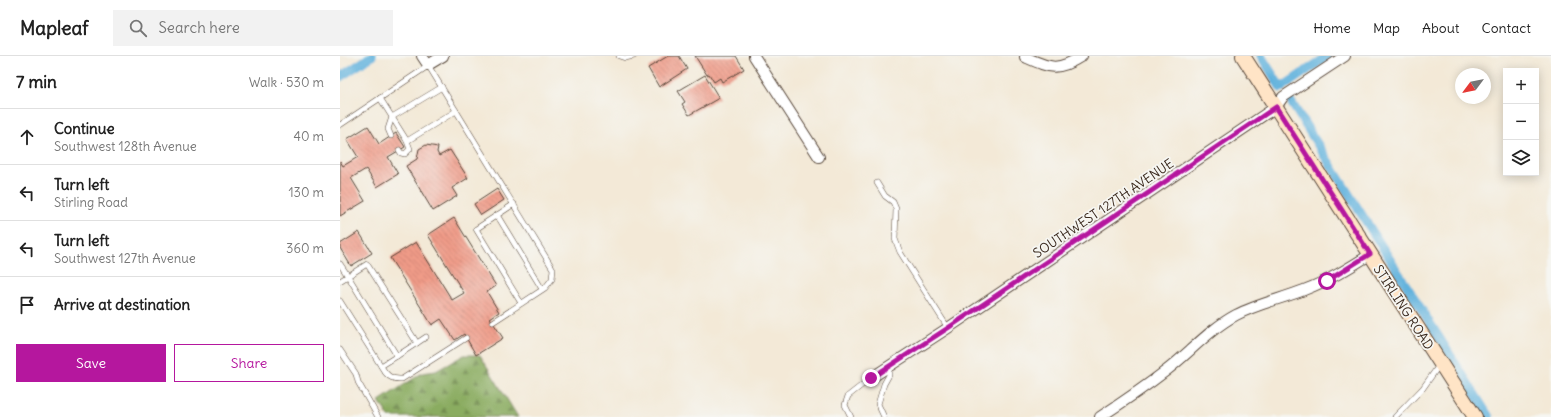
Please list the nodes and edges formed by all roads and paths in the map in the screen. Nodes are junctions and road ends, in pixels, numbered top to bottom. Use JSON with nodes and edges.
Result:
{"nodes":[{"id":1,"x":443,"y":56,"type":"edge"},
{"id":2,"x":619,"y":56,"type":"edge"},
{"id":3,"x":634,"y":56,"type":"edge"},
{"id":4,"x":754,"y":56,"type":"edge"},
{"id":5,"x":1082,"y":56,"type":"edge"},
{"id":6,"x":1243,"y":56,"type":"edge"},
{"id":7,"x":1345,"y":56,"type":"edge"},
{"id":8,"x":1025,"y":57,"type":"dead end"},
{"id":9,"x":426,"y":62,"type":"edge"},
{"id":10,"x":442,"y":87,"type":"junction"},
{"id":11,"x":380,"y":98,"type":"junction"},
{"id":12,"x":1276,"y":107,"type":"junction"},
{"id":13,"x":456,"y":111,"type":"junction"},
{"id":14,"x":392,"y":117,"type":"junction"},
{"id":15,"x":340,"y":125,"type":"edge"},
{"id":16,"x":391,"y":136,"type":"dead end"},
{"id":17,"x":406,"y":141,"type":"junction"},
{"id":18,"x":399,"y":150,"type":"dead end"},
{"id":19,"x":819,"y":157,"type":"dead end"},
{"id":20,"x":877,"y":183,"type":"dead end"},
{"id":21,"x":514,"y":204,"type":"junction"},
{"id":22,"x":497,"y":215,"type":"junction"},
{"id":23,"x":1370,"y":254,"type":"junction"},
{"id":24,"x":340,"y":264,"type":"edge"},
{"id":25,"x":348,"y":276,"type":"junction"},
{"id":26,"x":340,"y":281,"type":"edge"},
{"id":27,"x":542,"y":289,"type":"junction"},
{"id":28,"x":340,"y":301,"type":"edge"},
{"id":29,"x":521,"y":303,"type":"junction"},
{"id":30,"x":493,"y":322,"type":"dead end"},
{"id":31,"x":948,"y":328,"type":"junction"},
{"id":32,"x":426,"y":337,"type":"dead end"},
{"id":33,"x":466,"y":338,"type":"dead end"},
{"id":34,"x":417,"y":343,"type":"junction"},
{"id":35,"x":340,"y":350,"type":"edge"},
{"id":36,"x":397,"y":356,"type":"junction"},
{"id":37,"x":1440,"y":363,"type":"junction"},
{"id":38,"x":381,"y":366,"type":"junction"},
{"id":39,"x":889,"y":367,"type":"junction"},
{"id":40,"x":871,"y":378,"type":"joint"},
{"id":41,"x":378,"y":417,"type":"edge"},
{"id":42,"x":851,"y":417,"type":"edge"},
{"id":43,"x":884,"y":417,"type":"edge"},
{"id":44,"x":1100,"y":417,"type":"edge"},
{"id":45,"x":1395,"y":417,"type":"edge"},
{"id":46,"x":1475,"y":417,"type":"edge"}],
"edges":[{"from":1,"to":9,"type":"street"},
{"from":2,"to":3,"type":"lane"},
{"from":4,"to":19,"type":"street"},
{"from":5,"to":8,"type":"street"},
{"from":6,"to":12,"type":"street","name":"STIRLING ROAD"},
{"from":7,"to":12,"type":"street","name":"SOUTHWEST 127TH AVENUE"},
{"from":9,"to":10,"type":"lane"},
{"from":9,"to":11,"type":"lane"},
{"from":10,"to":13,"type":"lane"},
{"from":10,"to":14,"type":"lane"},
{"from":11,"to":14,"type":"lane"},
{"from":11,"to":15,"type":"lane"},
{"from":12,"to":23,"type":"street","name":"STIRLING ROAD"},
{"from":12,"to":31,"type":"street","name":"SOUTHWEST 127TH AVENUE"},
{"from":13,"to":17,"type":"lane"},
{"from":13,"to":21,"type":"lane"},
{"from":14,"to":16,"type":"lane"},
{"from":14,"to":17,"type":"lane"},
{"from":17,"to":18,"type":"lane"},
{"from":20,"to":31,"type":"lane"},
{"from":21,"to":22,"type":"lane"},
{"from":21,"to":27,"type":"lane"},
{"from":22,"to":27,"type":"lane"},
{"from":22,"to":29,"type":"lane"},
{"from":23,"to":37,"type":"street","name":"STIRLING ROAD"},
{"from":23,"to":44,"type":"street"},
{"from":24,"to":25,"type":"lane"},
{"from":25,"to":26,"type":"lane"},
{"from":25,"to":34,"type":"lane"},
{"from":25,"to":36,"type":"lane"},
{"from":27,"to":29,"type":"lane"},
{"from":28,"to":38,"type":"lane"},
{"from":29,"to":30,"type":"lane"},
{"from":31,"to":39,"type":"street","name":"SOUTHWEST 127TH AVENUE"},
{"from":32,"to":34,"type":"lane"},
{"from":33,"to":38,"type":"lane"},
{"from":34,"to":36,"type":"lane"},
{"from":35,"to":41,"type":"lane"},
{"from":36,"to":38,"type":"lane"},
{"from":37,"to":45,"type":"lane"},
{"from":37,"to":46,"type":"street","name":"STIRLING ROAD"},
{"from":39,"to":40,"type":"street","name":"SOUTHWEST 127TH AVENUE"},
{"from":39,"to":43,"type":"lane"},
{"from":40,"to":42,"type":"lane"}]}
